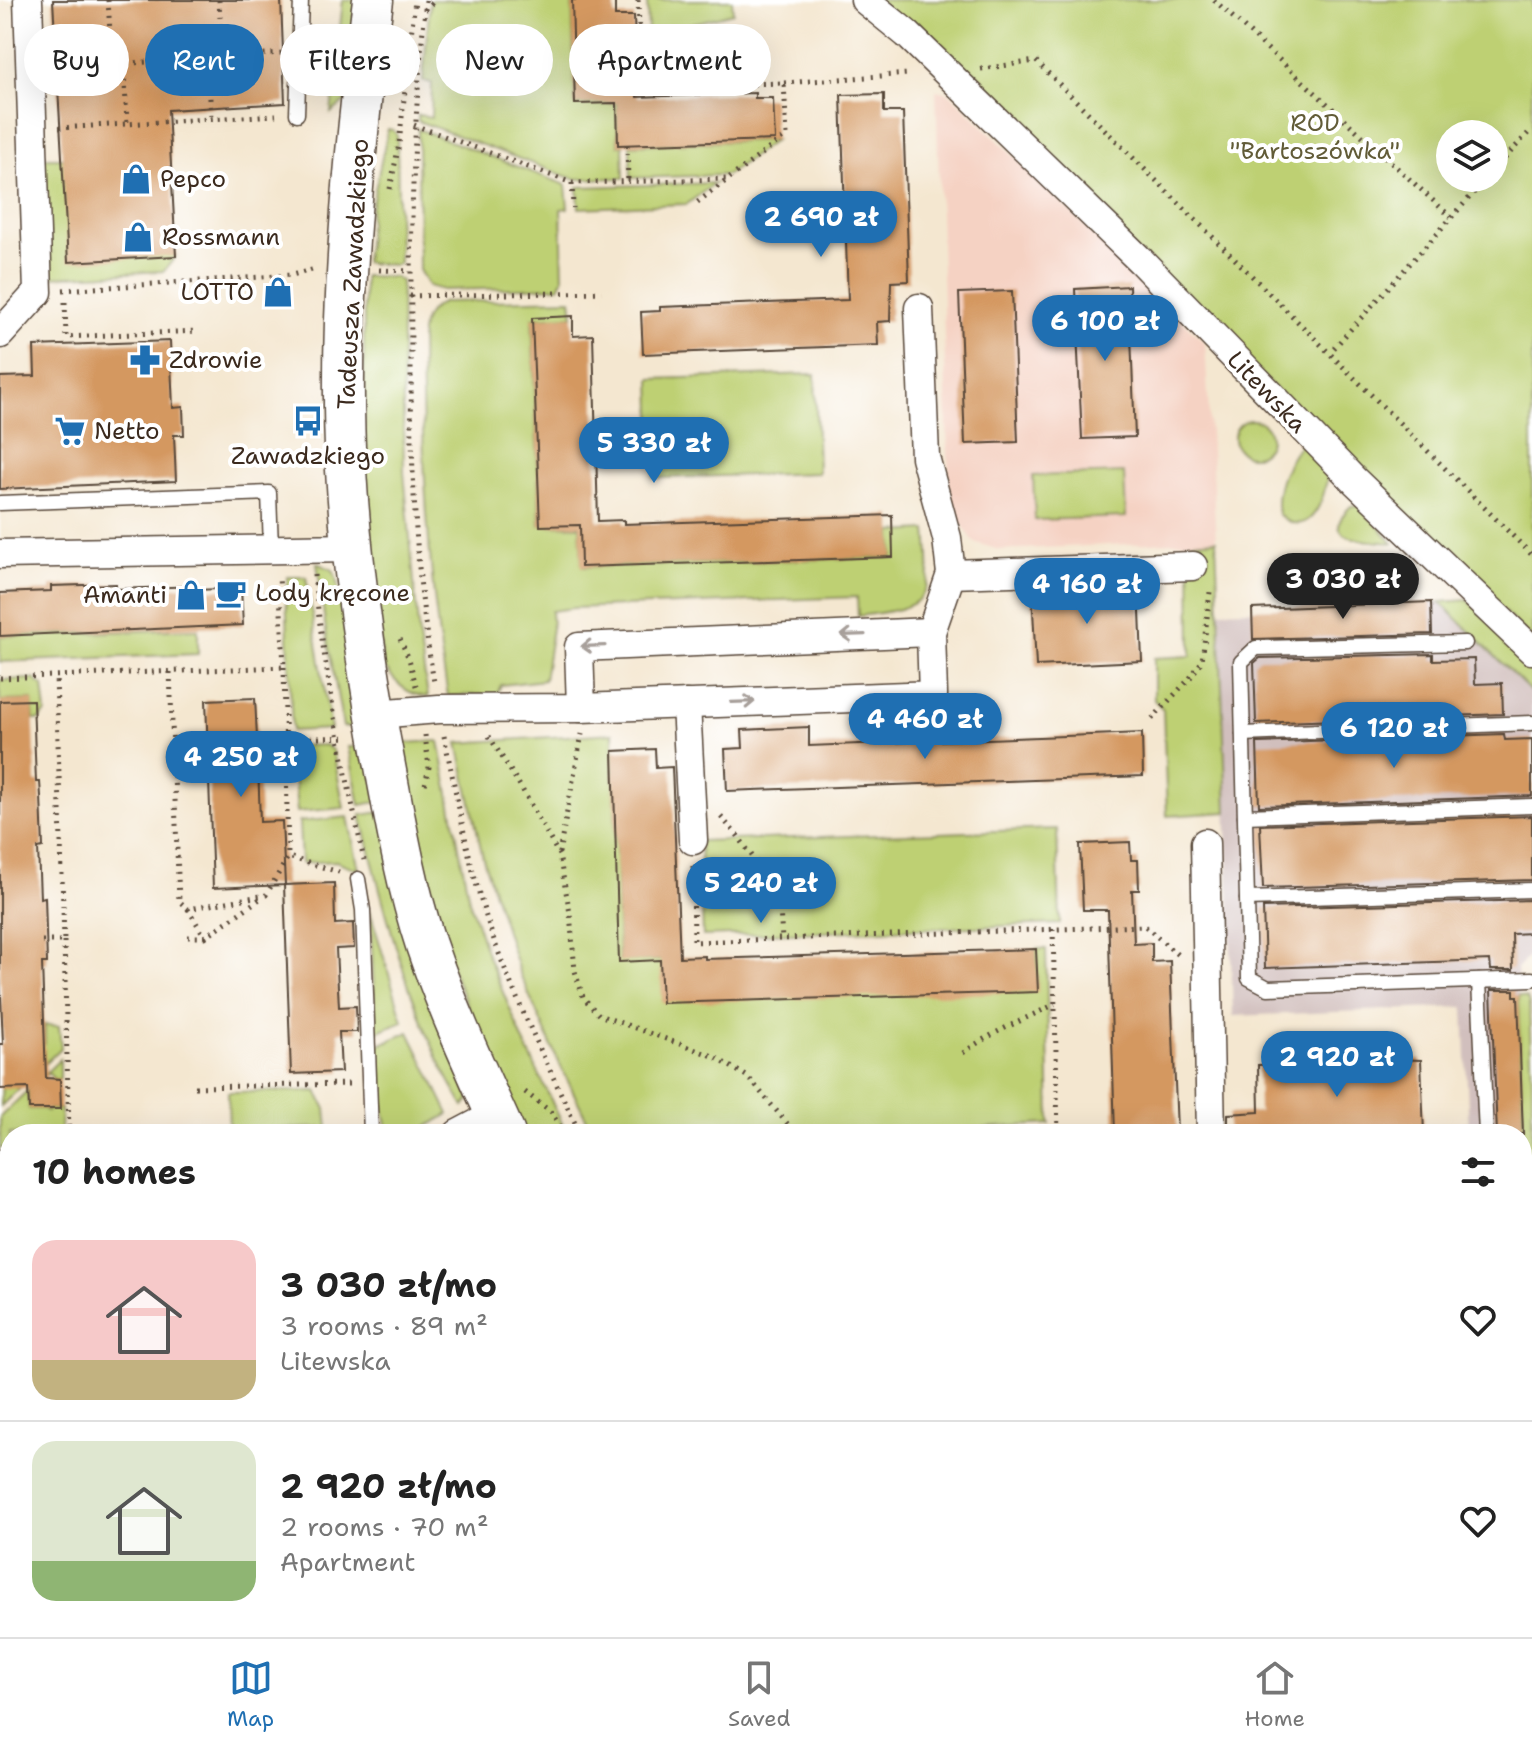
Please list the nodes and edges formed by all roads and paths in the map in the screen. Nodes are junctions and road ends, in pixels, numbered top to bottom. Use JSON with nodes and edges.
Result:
{"nodes":[{"id":1,"x":28,"y":0,"type":"edge"},
{"id":2,"x":108,"y":0,"type":"edge"},
{"id":3,"x":219,"y":0,"type":"edge"},
{"id":4,"x":301,"y":0,"type":"edge"},
{"id":5,"x":373,"y":0,"type":"edge"},
{"id":6,"x":415,"y":0,"type":"edge"},
{"id":7,"x":426,"y":0,"type":"edge"},
{"id":8,"x":435,"y":0,"type":"edge"},
{"id":9,"x":638,"y":0,"type":"edge"},
{"id":10,"x":865,"y":0,"type":"edge"},
{"id":11,"x":1214,"y":0,"type":"edge"},
{"id":12,"x":425,"y":10,"type":"junction"},
{"id":13,"x":29,"y":24,"type":"edge"},
{"id":14,"x":109,"y":24,"type":"edge"},
{"id":15,"x":220,"y":24,"type":"edge"},
{"id":16,"x":300,"y":24,"type":"edge"},
{"id":17,"x":947,"y":74,"type":"junction"},
{"id":18,"x":784,"y":83,"type":"junction"},
{"id":19,"x":32,"y":96,"type":"edge"},
{"id":20,"x":126,"y":96,"type":"edge"},
{"id":21,"x":210,"y":96,"type":"edge"},
{"id":22,"x":298,"y":96,"type":"edge"},
{"id":23,"x":297,"y":114,"type":"joint"},
{"id":24,"x":211,"y":119,"type":"junction"},
{"id":25,"x":127,"y":123,"type":"junction"},
{"id":26,"x":414,"y":125,"type":"junction"},
{"id":27,"x":33,"y":129,"type":"junction"},
{"id":28,"x":1532,"y":129,"type":"edge"},
{"id":29,"x":627,"y":145,"type":"dead end"},
{"id":30,"x":1508,"y":155,"type":"edge"},
{"id":31,"x":728,"y":179,"type":"junction"},
{"id":32,"x":628,"y":182,"type":"junction"},
{"id":33,"x":572,"y":183,"type":"junction"},
{"id":34,"x":1474,"y":192,"type":"edge"},
{"id":35,"x":388,"y":197,"type":"dead end"},
{"id":36,"x":695,"y":204,"type":"dead end"},
{"id":37,"x":573,"y":208,"type":"dead end"},
{"id":38,"x":1451,"y":217,"type":"junction"},
{"id":39,"x":380,"y":256,"type":"dead end"},
{"id":40,"x":325,"y":267,"type":"dead end"},
{"id":41,"x":365,"y":270,"type":"dead end"},
{"id":42,"x":379,"y":270,"type":"junction"},
{"id":43,"x":410,"y":271,"type":"junction"},
{"id":44,"x":377,"y":283,"type":"dead end"},
{"id":45,"x":51,"y":291,"type":"junction"},
{"id":46,"x":602,"y":292,"type":"dead end"},
{"id":47,"x":410,"y":296,"type":"junction"},
{"id":48,"x":919,"y":308,"type":"dead end"},
{"id":49,"x":198,"y":331,"type":"dead end"},
{"id":50,"x":0,"y":334,"type":"edge"},
{"id":51,"x":1334,"y":348,"type":"dead end"},
{"id":52,"x":0,"y":503,"type":"edge"},
{"id":53,"x":352,"y":548,"type":"junction"},
{"id":54,"x":0,"y":554,"type":"edge"},
{"id":55,"x":1532,"y":555,"type":"edge"},
{"id":56,"x":275,"y":557,"type":"junction"},
{"id":57,"x":1193,"y":566,"type":"dead end"},
{"id":58,"x":951,"y":574,"type":"junction"},
{"id":59,"x":1210,"y":592,"type":"dead end"},
{"id":60,"x":394,"y":630,"type":"dead end"},
{"id":61,"x":931,"y":632,"type":"junction"},
{"id":62,"x":1465,"y":643,"type":"dead end"},
{"id":63,"x":1532,"y":650,"type":"edge"},
{"id":64,"x":284,"y":667,"type":"junction"},
{"id":65,"x":170,"y":672,"type":"junction"},
{"id":66,"x":56,"y":676,"type":"junction"},
{"id":67,"x":0,"y":678,"type":"edge"},
{"id":68,"x":686,"y":704,"type":"junction"},
{"id":69,"x":430,"y":709,"type":"junction"},
{"id":70,"x":375,"y":714,"type":"junction"},
{"id":71,"x":582,"y":718,"type":"junction"},
{"id":72,"x":1152,"y":719,"type":"dead end"},
{"id":73,"x":1532,"y":723,"type":"edge"},
{"id":74,"x":486,"y":732,"type":"dead end"},
{"id":75,"x":1243,"y":734,"type":"junction"},
{"id":76,"x":690,"y":784,"type":"junction"},
{"id":77,"x":424,"y":792,"type":"dead end"},
{"id":78,"x":1532,"y":806,"type":"edge"},
{"id":79,"x":1245,"y":816,"type":"junction"},
{"id":80,"x":693,"y":840,"type":"joint"},
{"id":81,"x":1205,"y":843,"type":"dead end"},
{"id":82,"x":559,"y":855,"type":"junction"},
{"id":83,"x":288,"y":857,"type":"junction"},
{"id":84,"x":358,"y":879,"type":"joint"},
{"id":85,"x":1532,"y":890,"type":"edge"},
{"id":86,"x":266,"y":895,"type":"junction"},
{"id":87,"x":1247,"y":899,"type":"junction"},
{"id":88,"x":188,"y":909,"type":"junction"},
{"id":89,"x":1053,"y":929,"type":"junction"},
{"id":90,"x":188,"y":937,"type":"dead end"},
{"id":91,"x":205,"y":937,"type":"junction"},
{"id":92,"x":782,"y":939,"type":"junction"},
{"id":93,"x":42,"y":941,"type":"dead end"},
{"id":94,"x":64,"y":941,"type":"junction"},
{"id":95,"x":1180,"y":972,"type":"dead end"},
{"id":96,"x":1532,"y":979,"type":"edge"},
{"id":97,"x":1479,"y":981,"type":"junction"},
{"id":98,"x":1055,"y":1004,"type":"junction"},
{"id":99,"x":963,"y":1053,"type":"dead end"},
{"id":100,"x":370,"y":1083,"type":"junction"},
{"id":101,"x":195,"y":1087,"type":"dead end"},
{"id":102,"x":507,"y":1110,"type":"edge"},
{"id":103,"x":69,"y":1124,"type":"edge"},
{"id":104,"x":371,"y":1124,"type":"edge"},
{"id":105,"x":478,"y":1124,"type":"edge"},
{"id":106,"x":559,"y":1124,"type":"edge"},
{"id":107,"x":575,"y":1124,"type":"edge"},
{"id":108,"x":788,"y":1124,"type":"edge"},
{"id":109,"x":1058,"y":1124,"type":"edge"},
{"id":110,"x":1211,"y":1124,"type":"edge"},
{"id":111,"x":1486,"y":1124,"type":"edge"}],
"edges":[{"from":1,"to":13,"type":"street"},
{"from":2,"to":14,"type":"path"},
{"from":3,"to":15,"type":"path"},
{"from":4,"to":16,"type":"lane"},
{"from":5,"to":53,"type":"street","name":"Tadeusza Zawadzkiego"},
{"from":6,"to":35,"type":"path"},
{"from":7,"to":12,"type":"path"},
{"from":8,"to":12,"type":"path"},
{"from":9,"to":18,"type":"path"},
{"from":10,"to":17,"type":"street","name":"Litewska"},
{"from":11,"to":38,"type":"path"},
{"from":12,"to":26,"type":"path"},
{"from":17,"to":18,"type":"path"},
{"from":17,"to":55,"type":"path"},
{"from":17,"to":63,"type":"street","name":"Litewska"},
{"from":18,"to":31,"type":"path"},
{"from":19,"to":27,"type":"street"},
{"from":20,"to":25,"type":"path"},
{"from":21,"to":24,"type":"path"},
{"from":22,"to":23,"type":"lane"},
{"from":23,"to":24,"type":"path"},
{"from":24,"to":25,"type":"path"},
{"from":25,"to":27,"type":"path"},
{"from":26,"to":33,"type":"path"},
{"from":26,"to":43,"type":"path"},
{"from":27,"to":45,"type":"street"},
{"from":28,"to":30,"type":"path"},
{"from":29,"to":32,"type":"path"},
{"from":31,"to":32,"type":"path"},
{"from":31,"to":36,"type":"path"},
{"from":32,"to":33,"type":"path"},
{"from":33,"to":37,"type":"path"},
{"from":34,"to":38,"type":"path"},
{"from":38,"to":51,"type":"path"},
{"from":39,"to":42,"type":"path"},
{"from":40,"to":45,"type":"path"},
{"from":41,"to":42,"type":"path"},
{"from":42,"to":43,"type":"path"},
{"from":42,"to":44,"type":"path"},
{"from":43,"to":47,"type":"path"},
{"from":45,"to":49,"type":"path"},
{"from":45,"to":50,"type":"street"},
{"from":46,"to":47,"type":"path"},
{"from":47,"to":69,"type":"path"},
{"from":48,"to":58,"type":"street"},
{"from":52,"to":56,"type":"lane"},
{"from":53,"to":56,"type":"street"},
{"from":53,"to":70,"type":"street","name":"Tadeusza Zawadzkiego"},
{"from":54,"to":56,"type":"street"},
{"from":56,"to":64,"type":"path"},
{"from":57,"to":58,"type":"street"},
{"from":58,"to":61,"type":"street"},
{"from":59,"to":72,"type":"path"},
{"from":60,"to":69,"type":"path"},
{"from":68,"to":61,"type":"street","one_way":true},
{"from":61,"to":71,"type":"street","one_way":true},
{"from":62,"to":75,"type":"lane"},
{"from":64,"to":65,"type":"path"},
{"from":64,"to":83,"type":"path"},
{"from":65,"to":66,"type":"path"},
{"from":65,"to":88,"type":"path"},
{"from":66,"to":67,"type":"path"},
{"from":66,"to":94,"type":"path"},
{"from":68,"to":71,"type":"street"},
{"from":68,"to":76,"type":"street"},
{"from":69,"to":70,"type":"street"},
{"from":69,"to":71,"type":"street"},
{"from":69,"to":77,"type":"path"},
{"from":69,"to":107,"type":"path"},
{"from":70,"to":102,"type":"street","name":"Tadeusza Zawadzkiego"},
{"from":71,"to":82,"type":"path"},
{"from":73,"to":75,"type":"lane"},
{"from":74,"to":82,"type":"path"},
{"from":75,"to":79,"type":"lane"},
{"from":76,"to":80,"type":"street"},
{"from":76,"to":92,"type":"path"},
{"from":78,"to":79,"type":"lane"},
{"from":79,"to":87,"type":"lane"},
{"from":80,"to":92,"type":"path"},
{"from":81,"to":110,"type":"street"},
{"from":82,"to":108,"type":"path"},
{"from":83,"to":84,"type":"path"},
{"from":83,"to":86,"type":"path"},
{"from":84,"to":100,"type":"lane"},
{"from":85,"to":87,"type":"lane"},
{"from":86,"to":88,"type":"path"},
{"from":86,"to":91,"type":"path"},
{"from":87,"to":97,"type":"lane"},
{"from":88,"to":91,"type":"path"},
{"from":89,"to":92,"type":"path"},
{"from":89,"to":95,"type":"path"},
{"from":89,"to":98,"type":"path"},
{"from":90,"to":91,"type":"path"},
{"from":93,"to":94,"type":"path"},
{"from":94,"to":103,"type":"path"},
{"from":96,"to":97,"type":"lane"},
{"from":97,"to":111,"type":"lane"},
{"from":98,"to":99,"type":"path"},
{"from":98,"to":109,"type":"path"},
{"from":100,"to":101,"type":"path"},
{"from":100,"to":104,"type":"lane"},
{"from":102,"to":105,"type":"street"},
{"from":102,"to":106,"type":"path"}]}
